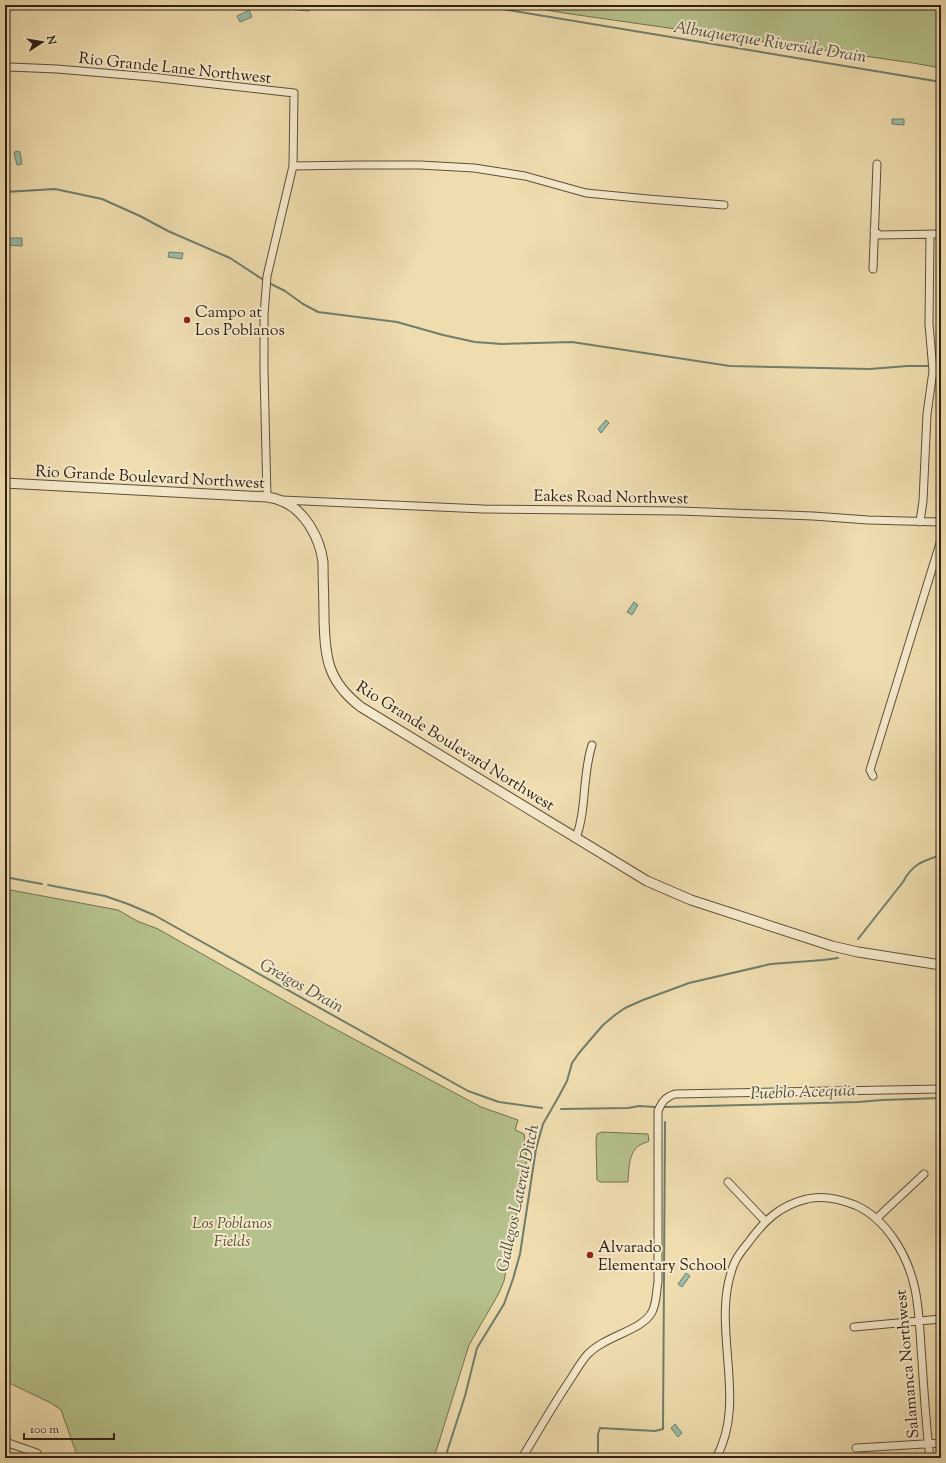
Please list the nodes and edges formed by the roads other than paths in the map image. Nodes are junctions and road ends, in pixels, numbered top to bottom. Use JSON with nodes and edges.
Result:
{"nodes":[{"id":1,"x":5,"y":68,"type":"edge"},
{"id":2,"x":877,"y":164,"type":"dead end"},
{"id":3,"x":293,"y":166,"type":"junction"},
{"id":4,"x":724,"y":205,"type":"dead end"},
{"id":5,"x":874,"y":230,"type":"junction"},
{"id":6,"x":930,"y":234,"type":"junction"},
{"id":7,"x":941,"y":234,"type":"edge"},
{"id":8,"x":873,"y":269,"type":"dead end"},
{"id":9,"x":5,"y":483,"type":"edge"},
{"id":10,"x":266,"y":497,"type":"junction"},
{"id":11,"x":280,"y":500,"type":"junction"},
{"id":12,"x":920,"y":522,"type":"junction"},
{"id":13,"x":941,"y":522,"type":"edge"},
{"id":14,"x":941,"y":540,"type":"edge"},
{"id":15,"x":592,"y":745,"type":"dead end"},
{"id":16,"x":873,"y":776,"type":"dead end"},
{"id":17,"x":576,"y":838,"type":"junction"},
{"id":18,"x":941,"y":964,"type":"edge"},
{"id":19,"x":941,"y":1089,"type":"edge"},
{"id":20,"x":924,"y":1174,"type":"dead end"},
{"id":21,"x":728,"y":1182,"type":"dead end"},
{"id":22,"x":877,"y":1218,"type":"junction"},
{"id":23,"x":765,"y":1221,"type":"junction"},
{"id":24,"x":941,"y":1320,"type":"edge"},
{"id":25,"x":918,"y":1321,"type":"junction"},
{"id":26,"x":854,"y":1327,"type":"dead end"},
{"id":27,"x":5,"y":1440,"type":"edge"},
{"id":28,"x":941,"y":1443,"type":"edge"},
{"id":29,"x":928,"y":1444,"type":"junction"},
{"id":30,"x":856,"y":1448,"type":"dead end"},
{"id":31,"x":37,"y":1453,"type":"dead end"},
{"id":32,"x":522,"y":1458,"type":"edge"},
{"id":33,"x":716,"y":1458,"type":"edge"},
{"id":34,"x":930,"y":1458,"type":"edge"}],
"edges":[{"from":1,"to":3,"type":"street","name":"Rio Grande Lane Northwest"},
{"from":2,"to":5,"type":"street"},
{"from":3,"to":4,"type":"street"},
{"from":3,"to":10,"type":"street"},
{"from":5,"to":6,"type":"street"},
{"from":5,"to":8,"type":"street"},
{"from":6,"to":7,"type":"street"},
{"from":6,"to":12,"type":"street"},
{"from":9,"to":10,"type":"street","name":"Rio Grande Boulevard Northwest"},
{"from":10,"to":11,"type":"street","name":"Rio Grande Boulevard Northwest"},
{"from":11,"to":12,"type":"street","name":"Eakes Road Northwest"},
{"from":11,"to":17,"type":"street","name":"Rio Grande Boulevard Northwest"},
{"from":12,"to":13,"type":"street","name":"Eakes Road Northwest"},
{"from":14,"to":16,"type":"street"},
{"from":15,"to":17,"type":"street"},
{"from":17,"to":18,"type":"street","name":"Rio Grande Boulevard Northwest"},
{"from":19,"to":32,"type":"street"},
{"from":20,"to":22,"type":"street"},
{"from":21,"to":23,"type":"street"},
{"from":22,"to":23,"type":"street","name":"Salamanca Northwest"},
{"from":22,"to":25,"type":"street","name":"Salamanca Northwest"},
{"from":23,"to":33,"type":"street","name":"Salamanca Northwest"},
{"from":24,"to":25,"type":"street"},
{"from":25,"to":26,"type":"street"},
{"from":25,"to":29,"type":"street","name":"Salamanca Northwest"},
{"from":27,"to":31,"type":"street"},
{"from":28,"to":29,"type":"street"},
{"from":29,"to":30,"type":"street"},
{"from":29,"to":34,"type":"street","name":"Salamanca Northwest"}]}
